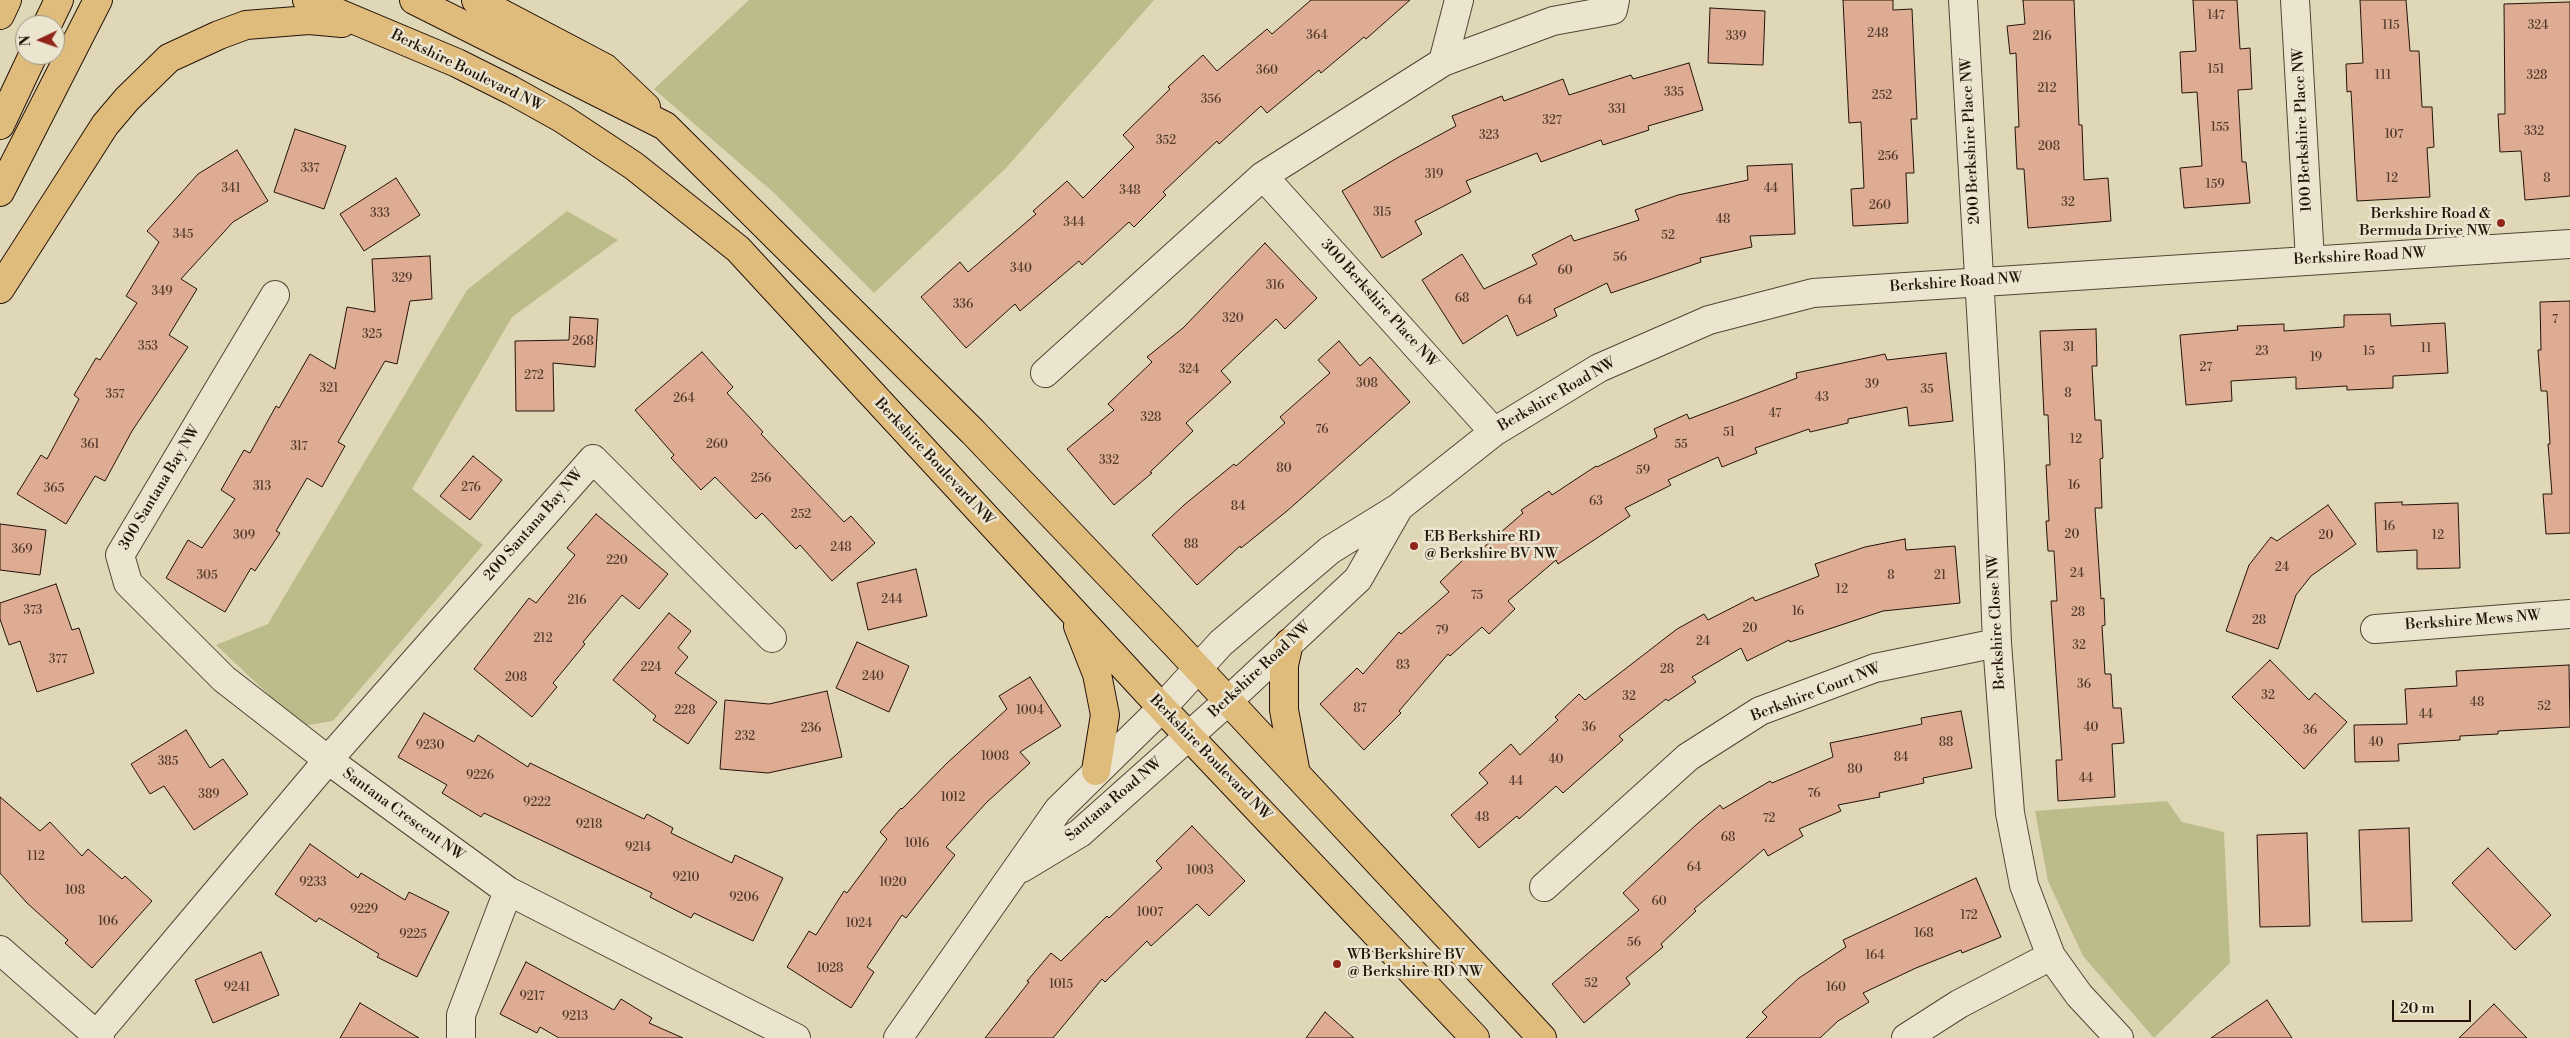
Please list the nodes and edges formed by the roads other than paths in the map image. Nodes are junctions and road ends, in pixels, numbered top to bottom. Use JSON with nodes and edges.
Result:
{"nodes":[{"id":1,"x":7,"y":0,"type":"edge"},
{"id":2,"x":59,"y":0,"type":"edge"},
{"id":3,"x":98,"y":0,"type":"edge"},
{"id":4,"x":307,"y":0,"type":"edge"},
{"id":5,"x":414,"y":0,"type":"edge"},
{"id":6,"x":476,"y":0,"type":"edge"},
{"id":7,"x":1459,"y":0,"type":"edge"},
{"id":8,"x":1615,"y":0,"type":"edge"},
{"id":9,"x":1963,"y":0,"type":"edge"},
{"id":10,"x":2295,"y":0,"type":"edge"},
{"id":11,"x":0,"y":15,"type":"edge"},
{"id":12,"x":52,"y":15,"type":"edge"},
{"id":13,"x":371,"y":25,"type":"junction"},
{"id":14,"x":1443,"y":62,"type":"junction"},
{"id":15,"x":28,"y":65,"type":"edge"},
{"id":16,"x":0,"y":125,"type":"edge"},
{"id":17,"x":665,"y":126,"type":"junction"},
{"id":18,"x":1263,"y":176,"type":"junction"},
{"id":19,"x":0,"y":192,"type":"edge"},
{"id":20,"x":2570,"y":244,"type":"edge"},
{"id":21,"x":2310,"y":260,"type":"junction"},
{"id":22,"x":1978,"y":282,"type":"junction"},
{"id":23,"x":0,"y":289,"type":"edge"},
{"id":24,"x":275,"y":295,"type":"dead end"},
{"id":25,"x":1046,"y":373,"type":"dead end"},
{"id":26,"x":1494,"y":432,"type":"junction"},
{"id":27,"x":1398,"y":508,"type":"junction"},
{"id":28,"x":1072,"y":610,"type":"junction"},
{"id":29,"x":2570,"y":614,"type":"edge"},
{"id":30,"x":2375,"y":629,"type":"dead end"},
{"id":31,"x":772,"y":638,"type":"dead end"},
{"id":32,"x":1289,"y":643,"type":"junction"},
{"id":33,"x":1997,"y":643,"type":"junction"},
{"id":34,"x":1198,"y":668,"type":"junction"},
{"id":35,"x":1228,"y":701,"type":"junction"},
{"id":36,"x":1162,"y":708,"type":"junction"},
{"id":37,"x":1189,"y":735,"type":"junction"},
{"id":38,"x":328,"y":760,"type":"junction"},
{"id":39,"x":1096,"y":771,"type":"junction"},
{"id":40,"x":1296,"y":774,"type":"junction"},
{"id":41,"x":1009,"y":877,"type":"junction"},
{"id":42,"x":1544,"y":887,"type":"dead end"},
{"id":43,"x":508,"y":891,"type":"junction"},
{"id":44,"x":0,"y":950,"type":"edge"},
{"id":45,"x":2051,"y":956,"type":"junction"},
{"id":46,"x":97,"y":1037,"type":"edge"},
{"id":47,"x":461,"y":1038,"type":"edge"},
{"id":48,"x":796,"y":1038,"type":"edge"},
{"id":49,"x":898,"y":1038,"type":"edge"},
{"id":50,"x":1475,"y":1038,"type":"edge"},
{"id":51,"x":1542,"y":1038,"type":"edge"},
{"id":52,"x":1906,"y":1038,"type":"edge"},
{"id":53,"x":2119,"y":1038,"type":"edge"}],
"edges":[{"from":1,"to":11,"type":"main road"},
{"from":2,"to":12,"type":"main road"},
{"from":3,"to":19,"type":"main road"},
{"from":4,"to":13,"type":"main road","name":"Berkshire Boulevard NW"},
{"from":5,"to":17,"type":"main road"},
{"from":6,"to":17,"type":"main road"},
{"from":7,"to":14,"type":"street"},
{"from":8,"to":14,"type":"street"},
{"from":9,"to":22,"type":"street","name":"200 Berkshire Place NW"},
{"from":10,"to":21,"type":"street","name":"100 Berkshire Place NW"},
{"from":13,"to":23,"type":"main road"},
{"from":13,"to":28,"type":"main road","name":"Berkshire Boulevard NW"},
{"from":14,"to":18,"type":"street"},
{"from":15,"to":16,"type":"main road"},
{"from":17,"to":34,"type":"main road"},
{"from":18,"to":25,"type":"street"},
{"from":18,"to":26,"type":"street","name":"300 Berkshire Place NW"},
{"from":20,"to":21,"type":"street","name":"Berkshire Road NW"},
{"from":21,"to":22,"type":"street","name":"Berkshire Road NW"},
{"from":22,"to":26,"type":"street","name":"Berkshire Road NW"},
{"from":22,"to":33,"type":"street","name":"Berkshire Close NW"},
{"from":24,"to":38,"type":"street","name":"300 Santana Bay NW"},
{"from":26,"to":27,"type":"street","name":"Berkshire Road NW"},
{"from":27,"to":32,"type":"street","name":"Berkshire Road NW"},
{"from":27,"to":34,"type":"street","name":"Berkshire Road NW"},
{"from":28,"to":36,"type":"main road","name":"Berkshire Boulevard NW"},
{"from":28,"to":39,"type":"main road"},
{"from":29,"to":30,"type":"street","name":"Berkshire Mews NW"},
{"from":31,"to":38,"type":"street","name":"200 Santana Bay NW"},
{"from":32,"to":35,"type":"street","name":"Berkshire Road NW"},
{"from":32,"to":40,"type":"main road"},
{"from":33,"to":42,"type":"street","name":"Berkshire Court NW"},
{"from":33,"to":45,"type":"street","name":"Berkshire Close NW"},
{"from":34,"to":35,"type":"main road"},
{"from":34,"to":36,"type":"street","name":"Berkshire Road NW"},
{"from":35,"to":37,"type":"street","name":"Berkshire Road NW"},
{"from":35,"to":40,"type":"main road"},
{"from":36,"to":37,"type":"main road","name":"Berkshire Boulevard NW"},
{"from":36,"to":39,"type":"street","name":"Santana Road NW"},
{"from":37,"to":41,"type":"street","name":"Santana Road NW"},
{"from":37,"to":50,"type":"main road","name":"Berkshire Boulevard NW"},
{"from":38,"to":43,"type":"street","name":"Santana Crescent NW"},
{"from":38,"to":46,"type":"street","name":"Santana Crescent NW"},
{"from":39,"to":41,"type":"street","name":"Santana Road NW"},
{"from":40,"to":51,"type":"main road"},
{"from":41,"to":49,"type":"street","name":"Santana Road NW"},
{"from":43,"to":47,"type":"street"},
{"from":43,"to":48,"type":"street","name":"Santana Crescent NW"},
{"from":44,"to":46,"type":"street"},
{"from":45,"to":52,"type":"street"},
{"from":45,"to":53,"type":"street","name":"Berkshire Close NW"}]}
